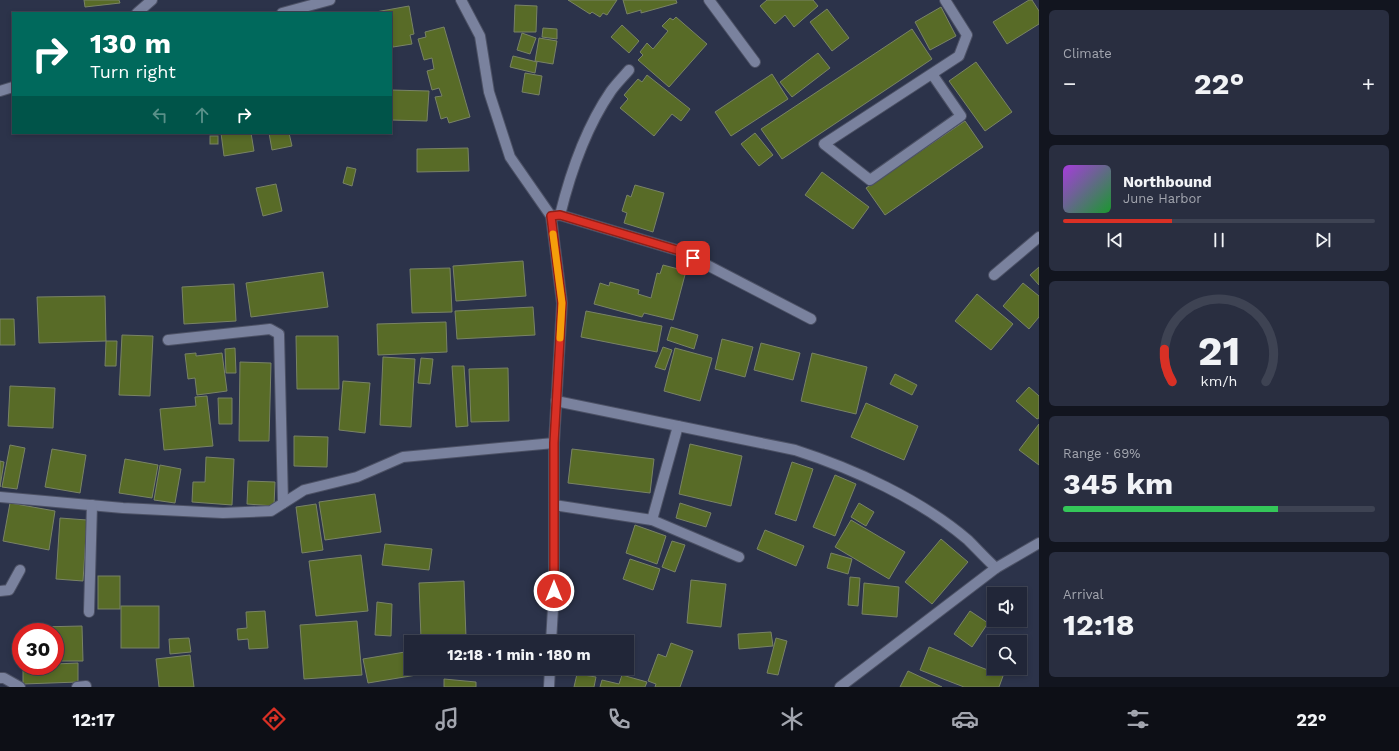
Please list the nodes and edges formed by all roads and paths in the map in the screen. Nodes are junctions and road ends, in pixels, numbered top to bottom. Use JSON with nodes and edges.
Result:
{"nodes":[{"id":1,"x":152,"y":0,"type":"edge"},
{"id":2,"x":330,"y":0,"type":"edge"},
{"id":3,"x":461,"y":0,"type":"edge"},
{"id":4,"x":709,"y":0,"type":"edge"},
{"id":5,"x":945,"y":0,"type":"edge"},
{"id":6,"x":138,"y":12,"type":"edge"},
{"id":7,"x":286,"y":12,"type":"edge"},
{"id":8,"x":755,"y":62,"type":"dead end"},
{"id":9,"x":629,"y":70,"type":"dead end"},
{"id":10,"x":932,"y":74,"type":"junction"},
{"id":11,"x":12,"y":87,"type":"edge"},
{"id":12,"x":0,"y":91,"type":"edge"},
{"id":13,"x":555,"y":215,"type":"junction"},
{"id":14,"x":1039,"y":237,"type":"edge"},
{"id":15,"x":994,"y":275,"type":"dead end"},
{"id":16,"x":811,"y":319,"type":"dead end"},
{"id":17,"x":168,"y":340,"type":"dead end"},
{"id":18,"x":556,"y":401,"type":"junction"},
{"id":19,"x":678,"y":426,"type":"junction"},
{"id":20,"x":554,"y":443,"type":"junction"},
{"id":21,"x":0,"y":497,"type":"edge"},
{"id":22,"x":283,"y":503,"type":"junction"},
{"id":23,"x":92,"y":505,"type":"junction"},
{"id":24,"x":554,"y":505,"type":"junction"},
{"id":25,"x":652,"y":520,"type":"junction"},
{"id":26,"x":1039,"y":543,"type":"edge"},
{"id":27,"x":739,"y":557,"type":"dead end"},
{"id":28,"x":996,"y":568,"type":"junction"},
{"id":29,"x":20,"y":570,"type":"dead end"},
{"id":30,"x":0,"y":591,"type":"edge"},
{"id":31,"x":89,"y":612,"type":"dead end"},
{"id":32,"x":551,"y":635,"type":"edge"},
{"id":33,"x":550,"y":675,"type":"edge"},
{"id":34,"x":0,"y":678,"type":"edge"},
{"id":35,"x":20,"y":687,"type":"edge"},
{"id":36,"x":549,"y":687,"type":"edge"},
{"id":37,"x":840,"y":687,"type":"edge"}],
"edges":[{"from":1,"to":6,"type":"street"},
{"from":2,"to":7,"type":"street"},
{"from":3,"to":13,"type":"street"},
{"from":4,"to":8,"type":"street"},
{"from":5,"to":10,"type":"street"},
{"from":9,"to":13,"type":"street"},
{"from":10,"to":10,"type":"street"},
{"from":11,"to":12,"type":"street"},
{"from":13,"to":16,"type":"street"},
{"from":13,"to":18,"type":"street"},
{"from":14,"to":15,"type":"street"},
{"from":17,"to":22,"type":"street"},
{"from":18,"to":19,"type":"street"},
{"from":18,"to":20,"type":"street"},
{"from":19,"to":25,"type":"street"},
{"from":19,"to":28,"type":"street"},
{"from":20,"to":22,"type":"street"},
{"from":20,"to":24,"type":"street"},
{"from":21,"to":23,"type":"street"},
{"from":22,"to":23,"type":"street"},
{"from":23,"to":31,"type":"street"},
{"from":24,"to":25,"type":"street"},
{"from":24,"to":32,"type":"street"},
{"from":25,"to":27,"type":"street"},
{"from":26,"to":28,"type":"street"},
{"from":28,"to":37,"type":"street"},
{"from":29,"to":30,"type":"street"},
{"from":33,"to":36,"type":"street"},
{"from":34,"to":35,"type":"street"}]}
